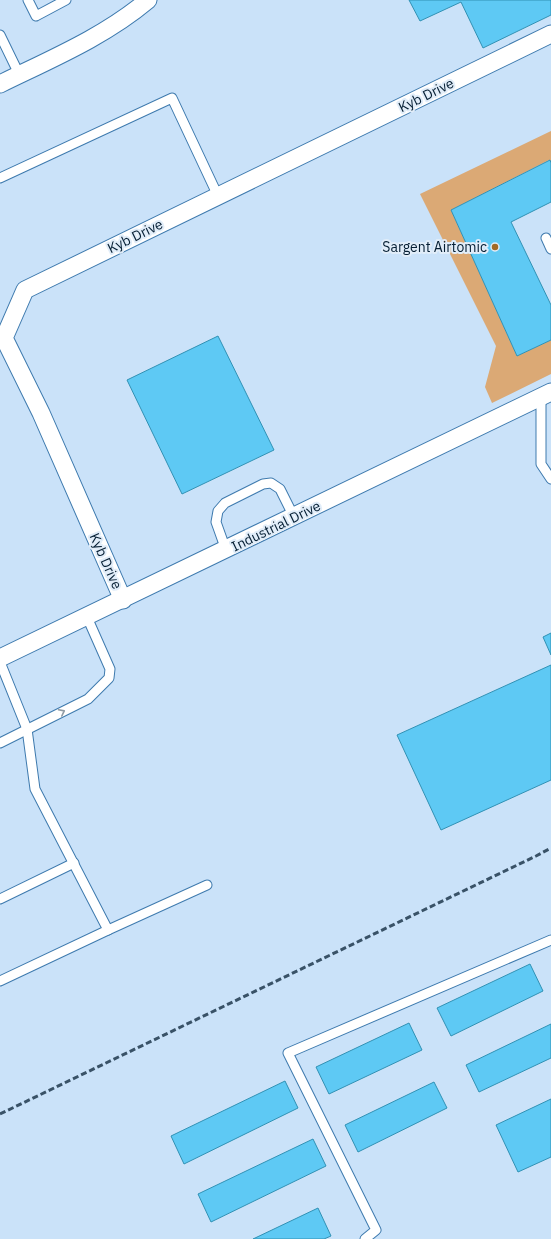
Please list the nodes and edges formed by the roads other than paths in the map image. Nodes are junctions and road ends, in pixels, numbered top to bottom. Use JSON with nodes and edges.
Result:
{"nodes":[{"id":1,"x":28,"y":0,"type":"edge"},
{"id":2,"x":66,"y":0,"type":"edge"},
{"id":3,"x":148,"y":0,"type":"edge"},
{"id":4,"x":551,"y":34,"type":"edge"},
{"id":5,"x":0,"y":35,"type":"edge"},
{"id":6,"x":20,"y":74,"type":"junction"},
{"id":7,"x":0,"y":84,"type":"edge"},
{"id":8,"x":0,"y":178,"type":"edge"},
{"id":9,"x":218,"y":196,"type":"junction"},
{"id":10,"x":546,"y":238,"type":"dead end"},
{"id":11,"x":551,"y":249,"type":"edge"},
{"id":12,"x":2,"y":334,"type":"edge"},
{"id":13,"x":546,"y":395,"type":"edge"},
{"id":14,"x":551,"y":479,"type":"edge"},
{"id":15,"x":294,"y":517,"type":"junction"},
{"id":16,"x":226,"y":550,"type":"junction"},
{"id":17,"x":123,"y":600,"type":"junction"},
{"id":18,"x":87,"y":617,"type":"junction"},
{"id":19,"x":0,"y":658,"type":"edge"},
{"id":20,"x":0,"y":662,"type":"edge"},
{"id":21,"x":27,"y":729,"type":"junction"},
{"id":22,"x":0,"y":743,"type":"edge"},
{"id":23,"x":74,"y":863,"type":"junction"},
{"id":24,"x":207,"y":885,"type":"dead end"},
{"id":25,"x":0,"y":899,"type":"edge"},
{"id":26,"x":108,"y":930,"type":"junction"},
{"id":27,"x":551,"y":940,"type":"edge"},
{"id":28,"x":0,"y":981,"type":"edge"},
{"id":29,"x":365,"y":1239,"type":"edge"}],
"edges":[{"from":1,"to":2,"type":"lane"},
{"from":3,"to":6,"type":"street"},
{"from":4,"to":9,"type":"street","name":"Kyb Drive"},
{"from":5,"to":6,"type":"lane"},
{"from":6,"to":7,"type":"street"},
{"from":8,"to":9,"type":"lane"},
{"from":9,"to":12,"type":"street","name":"Kyb Drive"},
{"from":10,"to":11,"type":"lane"},
{"from":12,"to":17,"type":"street","name":"Kyb Drive"},
{"from":13,"to":14,"type":"lane"},
{"from":13,"to":15,"type":"street","name":"Industrial Drive"},
{"from":15,"to":16,"type":"street","name":"Industrial Drive"},
{"from":15,"to":16,"type":"lane"},
{"from":16,"to":17,"type":"street","name":"Industrial Drive"},
{"from":17,"to":18,"type":"street","name":"Industrial Drive"},
{"from":18,"to":19,"type":"street","name":"Industrial Drive"},
{"from":21,"to":18,"type":"lane","one_way":true},
{"from":20,"to":21,"type":"lane"},
{"from":21,"to":22,"type":"lane"},
{"from":21,"to":23,"type":"lane"},
{"from":23,"to":25,"type":"lane"},
{"from":23,"to":26,"type":"lane"},
{"from":24,"to":26,"type":"lane"},
{"from":26,"to":28,"type":"lane"},
{"from":27,"to":29,"type":"lane"}]}
